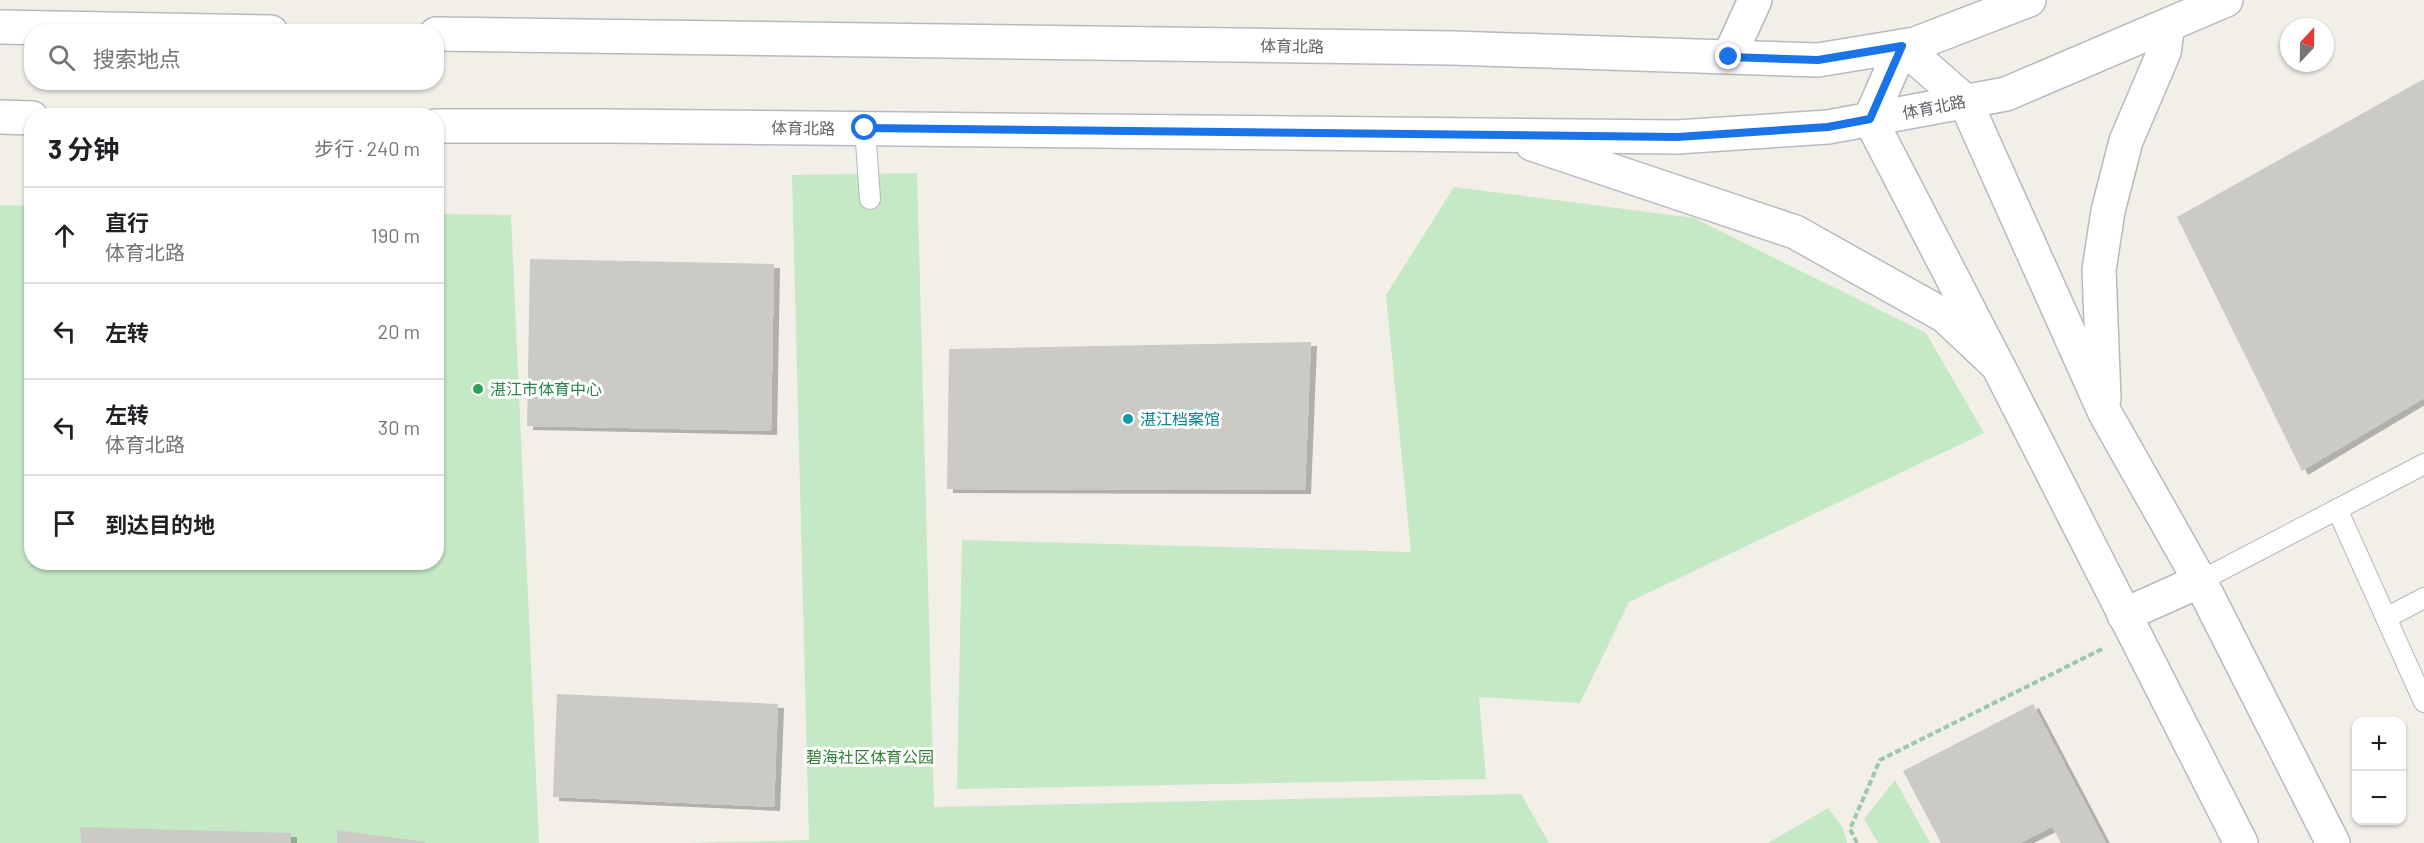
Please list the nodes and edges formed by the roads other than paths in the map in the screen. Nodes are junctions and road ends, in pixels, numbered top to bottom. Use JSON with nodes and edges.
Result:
{"nodes":[{"id":1,"x":1755,"y":0,"type":"edge"},
{"id":2,"x":2029,"y":0,"type":"edge"},
{"id":3,"x":2226,"y":0,"type":"edge"},
{"id":4,"x":2168,"y":25,"type":"junction"},
{"id":5,"x":0,"y":27,"type":"edge"},
{"id":6,"x":24,"y":27,"type":"edge"},
{"id":7,"x":444,"y":34,"type":"edge"},
{"id":8,"x":1902,"y":46,"type":"junction"},
{"id":9,"x":1729,"y":57,"type":"junction"},
{"id":10,"x":1965,"y":101,"type":"junction"},
{"id":11,"x":0,"y":117,"type":"edge"},
{"id":12,"x":24,"y":118,"type":"edge"},
{"id":13,"x":1870,"y":119,"type":"junction"},
{"id":14,"x":444,"y":126,"type":"edge"},
{"id":15,"x":865,"y":128,"type":"junction"},
{"id":16,"x":1501,"y":134,"type":"junction"},
{"id":17,"x":870,"y":199,"type":"dead end"},
{"id":18,"x":1998,"y":366,"type":"junction"},
{"id":19,"x":2105,"y":413,"type":"junction"},
{"id":20,"x":2424,"y":464,"type":"edge"},
{"id":21,"x":2337,"y":509,"type":"junction"},
{"id":22,"x":2200,"y":581,"type":"junction"},
{"id":23,"x":2424,"y":598,"type":"edge"},
{"id":24,"x":2124,"y":615,"type":"junction"},
{"id":25,"x":2386,"y":618,"type":"junction"},
{"id":26,"x":2422,"y":692,"type":"edge"},
{"id":27,"x":2241,"y":843,"type":"edge"},
{"id":28,"x":2332,"y":843,"type":"edge"}],
"edges":[{"from":1,"to":9,"type":"main road"},
{"from":2,"to":8,"type":"main road","name":"体育北路"},
{"from":3,"to":4,"type":"main road","name":"体育北路"},
{"from":4,"to":10,"type":"main road","name":"体育北路"},
{"from":4,"to":19,"type":"main road"},
{"from":5,"to":6,"type":"main road"},
{"from":7,"to":9,"type":"main road","name":"体育北路"},
{"from":8,"to":9,"type":"main road","name":"体育北路"},
{"from":8,"to":10,"type":"main road"},
{"from":8,"to":13,"type":"main road"},
{"from":10,"to":13,"type":"main road","name":"体育北路"},
{"from":10,"to":19,"type":"main road"},
{"from":11,"to":12,"type":"main road"},
{"from":13,"to":16,"type":"main road","name":"体育北路"},
{"from":13,"to":18,"type":"main road"},
{"from":14,"to":15,"type":"main road","name":"体育北路"},
{"from":15,"to":16,"type":"main road","name":"体育北路"},
{"from":15,"to":17,"type":"lane"},
{"from":16,"to":18,"type":"main road"},
{"from":18,"to":24,"type":"main road"},
{"from":19,"to":22,"type":"main road"},
{"from":20,"to":21,"type":"lane"},
{"from":21,"to":22,"type":"lane"},
{"from":21,"to":25,"type":"lane"},
{"from":22,"to":24,"type":"main road"},
{"from":22,"to":28,"type":"main road"},
{"from":23,"to":25,"type":"lane"},
{"from":24,"to":27,"type":"main road"},
{"from":25,"to":26,"type":"lane"}]}
